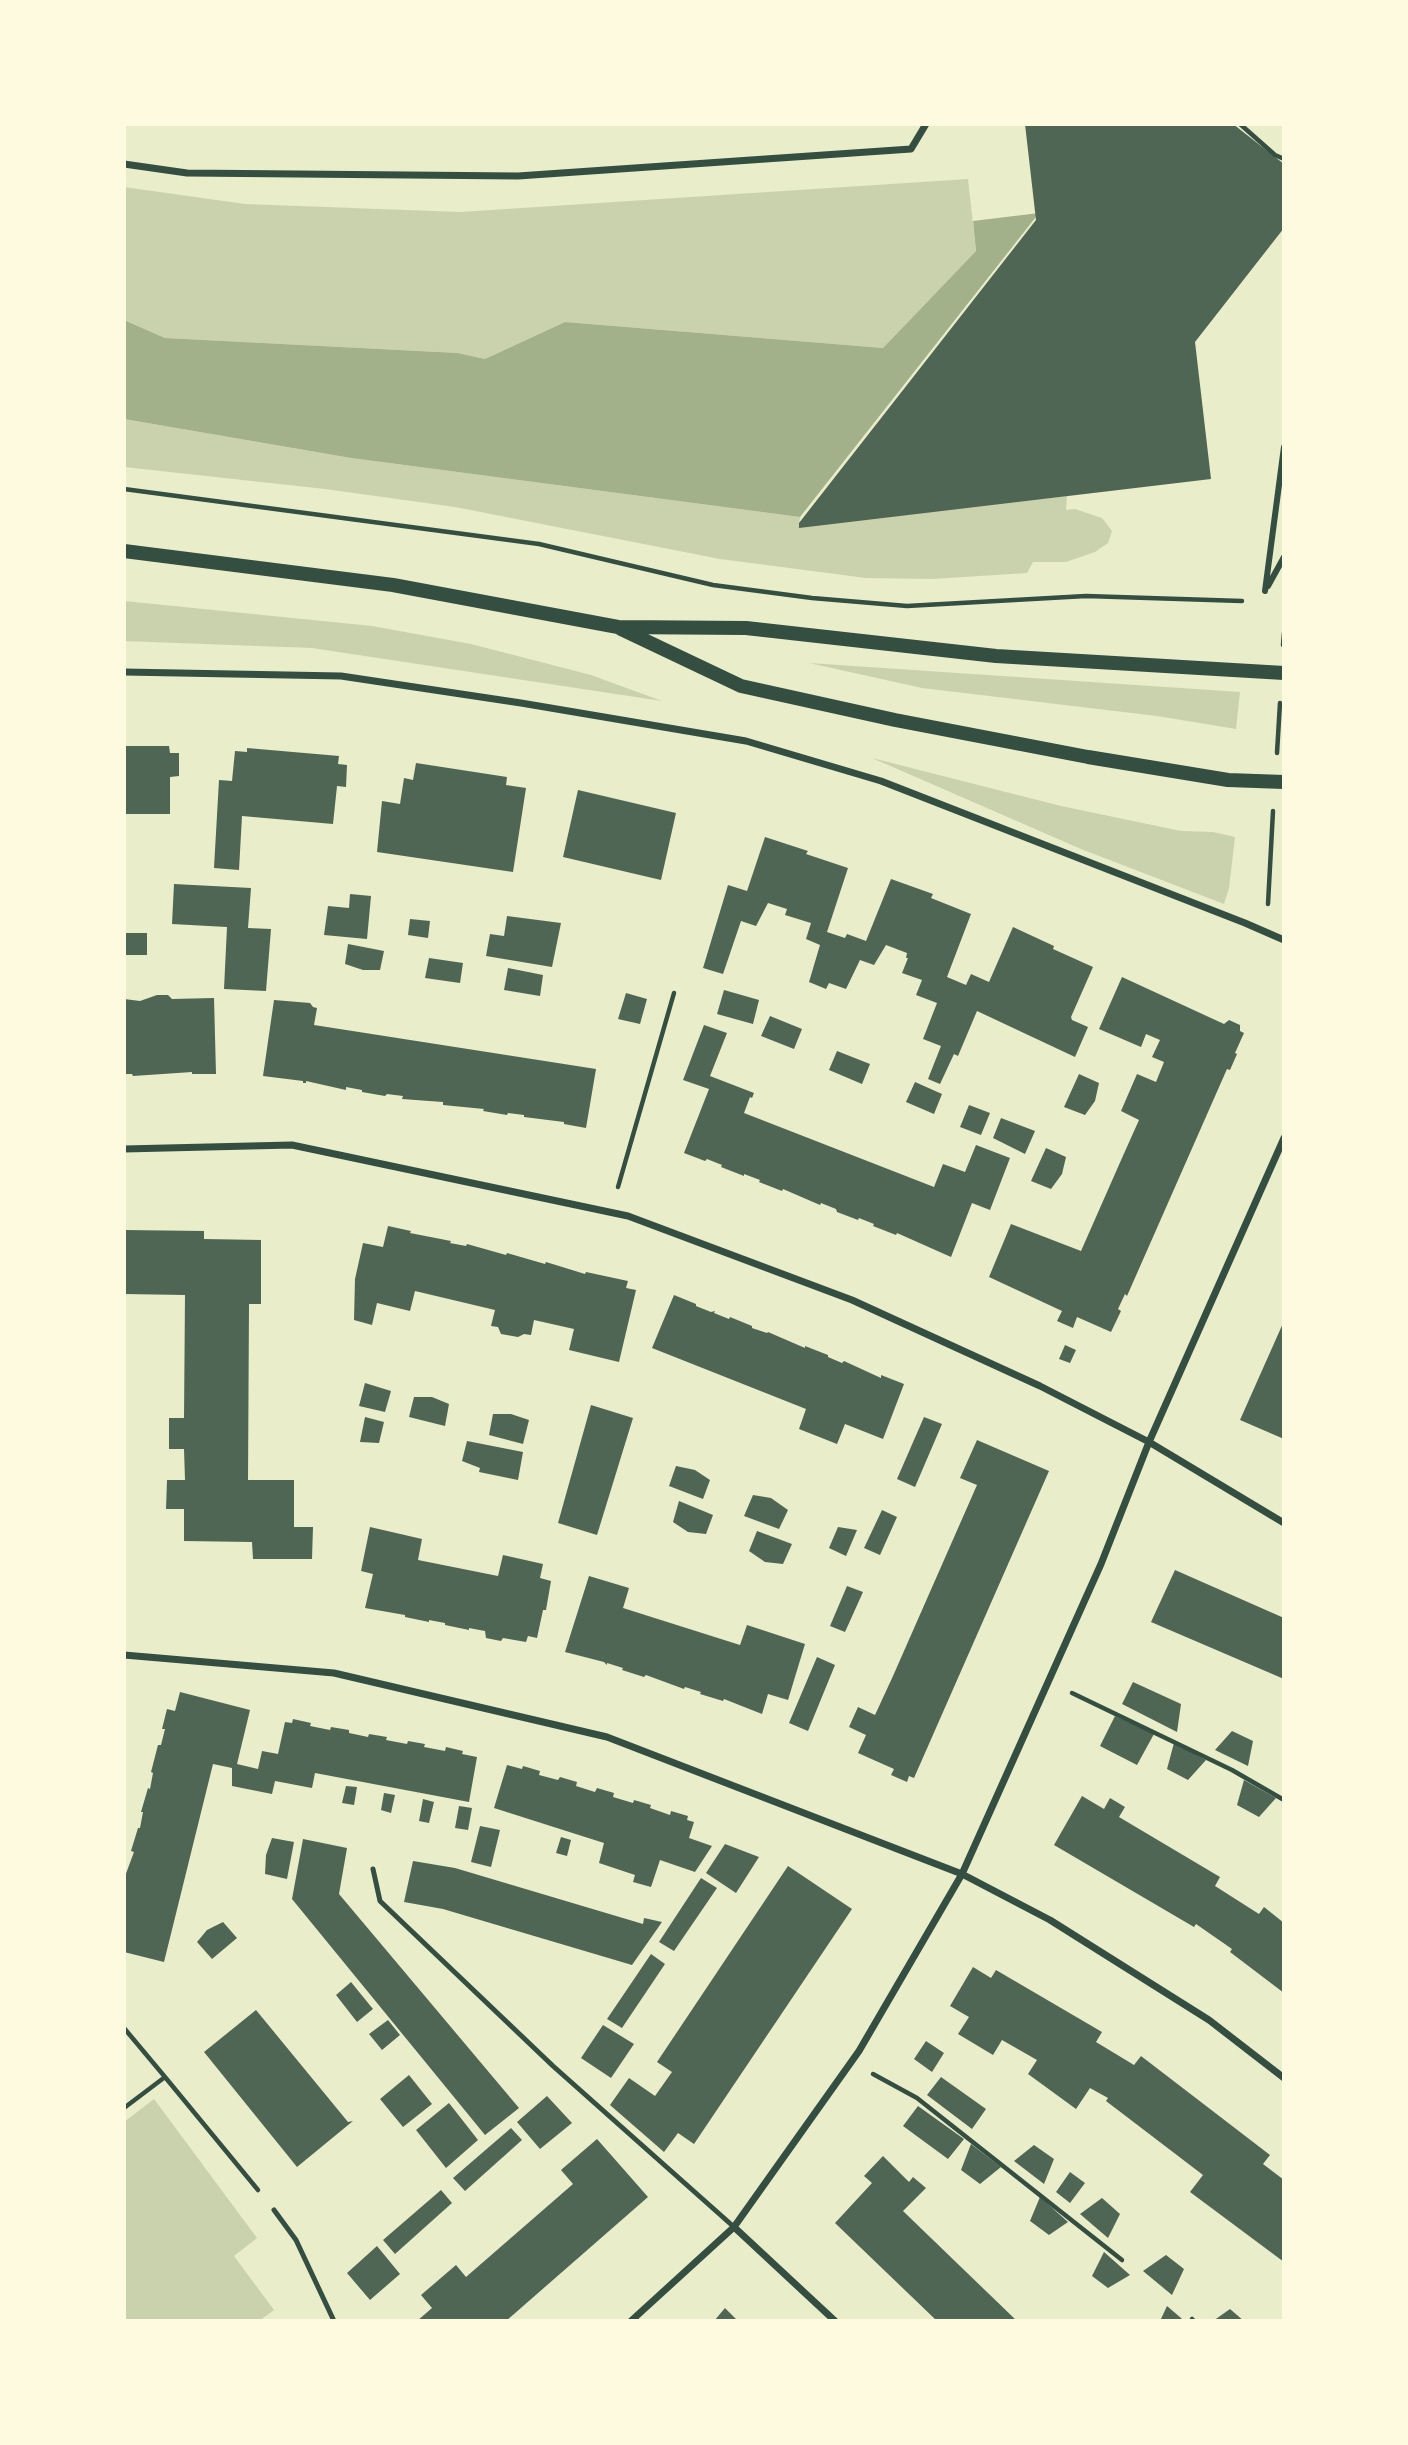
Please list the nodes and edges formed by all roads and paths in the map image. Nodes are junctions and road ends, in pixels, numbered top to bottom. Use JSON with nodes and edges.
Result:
{"nodes":[{"id":1,"x":926,"y":124,"type":"edge"},
{"id":2,"x":1241,"y":124,"type":"edge"},
{"id":3,"x":1284,"y":159,"type":"edge"},
{"id":4,"x":124,"y":164,"type":"edge"},
{"id":5,"x":1284,"y":447,"type":"edge"},
{"id":6,"x":124,"y":489,"type":"edge"},
{"id":7,"x":124,"y":551,"type":"edge"},
{"id":8,"x":1284,"y":557,"type":"edge"},
{"id":9,"x":1250,"y":601,"type":"dead end"},
{"id":10,"x":618,"y":627,"type":"junction"},
{"id":11,"x":124,"y":672,"type":"edge"},
{"id":12,"x":1284,"y":673,"type":"edge"},
{"id":13,"x":1284,"y":782,"type":"edge"},
{"id":14,"x":1284,"y":940,"type":"edge"},
{"id":15,"x":674,"y":993,"type":"dead end"},
{"id":16,"x":1284,"y":1138,"type":"edge"},
{"id":17,"x":124,"y":1149,"type":"edge"},
{"id":18,"x":611,"y":1213,"type":"junction"},
{"id":19,"x":1149,"y":1442,"type":"junction"},
{"id":20,"x":1284,"y":1523,"type":"edge"},
{"id":21,"x":124,"y":1655,"type":"edge"},
{"id":22,"x":1049,"y":1681,"type":"junction"},
{"id":23,"x":1284,"y":1800,"type":"edge"},
{"id":24,"x":373,"y":1869,"type":"dead end"},
{"id":25,"x":962,"y":1874,"type":"junction"},
{"id":26,"x":124,"y":2028,"type":"edge"},
{"id":27,"x":852,"y":2062,"type":"junction"},
{"id":28,"x":165,"y":2077,"type":"junction"},
{"id":29,"x":1284,"y":2078,"type":"edge"},
{"id":30,"x":124,"y":2108,"type":"edge"},
{"id":31,"x":274,"y":2210,"type":"joint"},
{"id":32,"x":734,"y":2227,"type":"junction"},
{"id":33,"x":1122,"y":2260,"type":"dead end"},
{"id":34,"x":334,"y":2321,"type":"edge"},
{"id":35,"x":631,"y":2321,"type":"edge"},
{"id":36,"x":835,"y":2321,"type":"edge"}],
"edges":[{"from":1,"to":4,"type":"street"},
{"from":2,"to":3,"type":"path"},
{"from":5,"to":8,"type":"street"},
{"from":6,"to":9,"type":"path"},
{"from":7,"to":10,"type":"main road"},
{"from":10,"to":12,"type":"main road"},
{"from":10,"to":13,"type":"main road"},
{"from":11,"to":14,"type":"street"},
{"from":15,"to":18,"type":"path"},
{"from":16,"to":19,"type":"street"},
{"from":17,"to":18,"type":"street"},
{"from":18,"to":19,"type":"street"},
{"from":19,"to":20,"type":"street"},
{"from":19,"to":22,"type":"street"},
{"from":21,"to":25,"type":"street"},
{"from":22,"to":23,"type":"path"},
{"from":22,"to":25,"type":"street"},
{"from":24,"to":32,"type":"lane"},
{"from":25,"to":27,"type":"street"},
{"from":25,"to":29,"type":"street"},
{"from":26,"to":28,"type":"path"},
{"from":27,"to":32,"type":"street"},
{"from":27,"to":33,"type":"path"},
{"from":28,"to":30,"type":"path"},
{"from":28,"to":31,"type":"path"},
{"from":31,"to":34,"type":"lane"},
{"from":32,"to":35,"type":"street"},
{"from":32,"to":36,"type":"street"}]}
